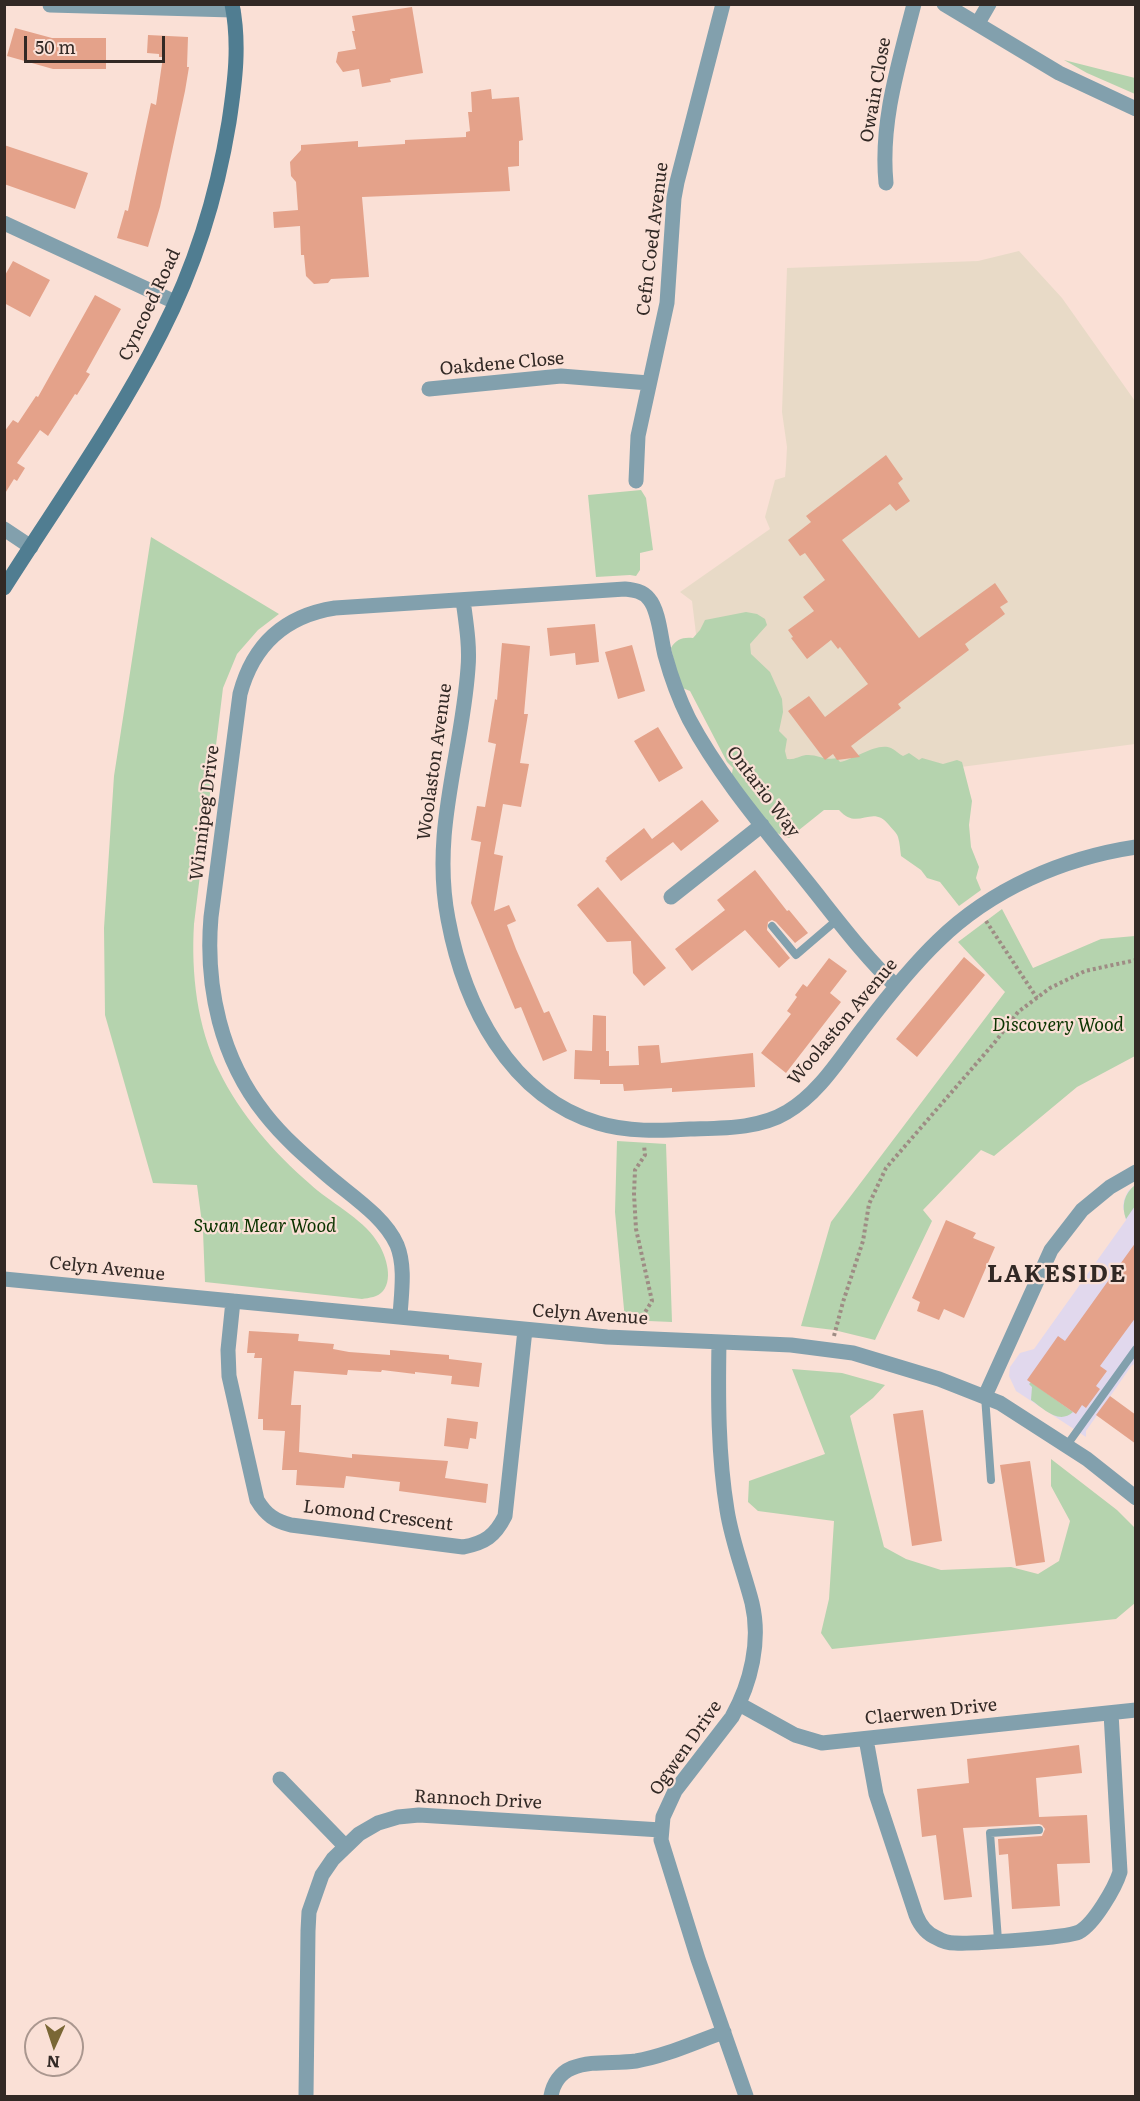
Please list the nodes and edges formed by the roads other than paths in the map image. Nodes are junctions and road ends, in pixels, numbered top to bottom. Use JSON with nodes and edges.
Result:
{"nodes":[{"id":1,"x":723,"y":4,"type":"edge"},
{"id":2,"x":914,"y":4,"type":"edge"},
{"id":3,"x":944,"y":4,"type":"edge"},
{"id":4,"x":989,"y":4,"type":"edge"},
{"id":5,"x":50,"y":5,"type":"edge"},
{"id":6,"x":233,"y":8,"type":"edge"},
{"id":7,"x":978,"y":23,"type":"junction"},
{"id":8,"x":1136,"y":109,"type":"edge"},
{"id":9,"x":886,"y":183,"type":"dead end"},
{"id":10,"x":4,"y":224,"type":"edge"},
{"id":11,"x":176,"y":302,"type":"junction"},
{"id":12,"x":649,"y":383,"type":"junction"},
{"id":13,"x":429,"y":389,"type":"dead end"},
{"id":14,"x":636,"y":481,"type":"dead end"},
{"id":15,"x":4,"y":528,"type":"edge"},
{"id":16,"x":30,"y":547,"type":"junction"},
{"id":17,"x":4,"y":588,"type":"edge"},
{"id":18,"x":645,"y":594,"type":"joint"},
{"id":19,"x":463,"y":600,"type":"junction"},
{"id":20,"x":762,"y":825,"type":"junction"},
{"id":21,"x":1136,"y":847,"type":"edge"},
{"id":22,"x":671,"y":897,"type":"dead end"},
{"id":23,"x":838,"y":920,"type":"junction"},
{"id":24,"x":772,"y":926,"type":"dead end"},
{"id":25,"x":896,"y":986,"type":"junction"},
{"id":26,"x":1136,"y":1172,"type":"edge"},
{"id":27,"x":4,"y":1279,"type":"edge"},
{"id":28,"x":232,"y":1301,"type":"junction"},
{"id":29,"x":400,"y":1317,"type":"junction"},
{"id":30,"x":525,"y":1330,"type":"junction"},
{"id":31,"x":719,"y":1342,"type":"junction"},
{"id":32,"x":1136,"y":1349,"type":"edge"},
{"id":33,"x":985,"y":1396,"type":"junction"},
{"id":34,"x":1066,"y":1445,"type":"junction"},
{"id":35,"x":991,"y":1480,"type":"dead end"},
{"id":36,"x":1136,"y":1498,"type":"edge"},
{"id":37,"x":739,"y":1704,"type":"junction"},
{"id":38,"x":1136,"y":1710,"type":"edge"},
{"id":39,"x":1111,"y":1713,"type":"junction"},
{"id":40,"x":866,"y":1739,"type":"junction"},
{"id":41,"x":280,"y":1779,"type":"dead end"},
{"id":42,"x":661,"y":1830,"type":"junction"},
{"id":43,"x":1039,"y":1830,"type":"dead end"},
{"id":44,"x":345,"y":1846,"type":"junction"},
{"id":45,"x":998,"y":1940,"type":"junction"},
{"id":46,"x":724,"y":2032,"type":"junction"},
{"id":47,"x":306,"y":2097,"type":"edge"},
{"id":48,"x":551,"y":2097,"type":"edge"},
{"id":49,"x":746,"y":2097,"type":"edge"}],
"edges":[{"from":1,"to":12,"type":"street","name":"Cefn Coed Avenue"},
{"from":2,"to":9,"type":"street","name":"Owain Close"},
{"from":3,"to":7,"type":"street"},
{"from":4,"to":7,"type":"street"},
{"from":5,"to":6,"type":"street"},
{"from":6,"to":11,"type":"street","name":"Cyncoed Road"},
{"from":7,"to":8,"type":"street"},
{"from":10,"to":11,"type":"street"},
{"from":11,"to":16,"type":"street","name":"Cyncoed Road"},
{"from":12,"to":13,"type":"street","name":"Oakdene Close"},
{"from":12,"to":14,"type":"street","name":"Cefn Coed Avenue"},
{"from":15,"to":16,"type":"street"},
{"from":16,"to":17,"type":"street","name":"Cyncoed Road"},
{"from":18,"to":19,"type":"street","name":"Winnipeg Drive"},
{"from":18,"to":20,"type":"street","name":"Ontario Way"},
{"from":19,"to":25,"type":"street","name":"Woolaston Avenue"},
{"from":19,"to":29,"type":"street","name":"Winnipeg Drive"},
{"from":20,"to":22,"type":"street"},
{"from":20,"to":23,"type":"street","name":"Ontario Way"},
{"from":21,"to":25,"type":"street","name":"Woolaston Avenue"},
{"from":23,"to":24,"type":"lane"},
{"from":23,"to":25,"type":"street","name":"Ontario Way"},
{"from":26,"to":33,"type":"street"},
{"from":27,"to":28,"type":"street","name":"Celyn Avenue"},
{"from":28,"to":29,"type":"street","name":"Celyn Avenue"},
{"from":28,"to":30,"type":"street","name":"Lomond Crescent"},
{"from":29,"to":30,"type":"street","name":"Celyn Avenue"},
{"from":30,"to":31,"type":"street","name":"Celyn Avenue"},
{"from":31,"to":33,"type":"street","name":"Celyn Avenue"},
{"from":31,"to":37,"type":"street","name":"Ogwen Drive"},
{"from":32,"to":34,"type":"lane"},
{"from":33,"to":34,"type":"street","name":"Celyn Avenue"},
{"from":33,"to":35,"type":"lane"},
{"from":34,"to":36,"type":"street","name":"Celyn Avenue"},
{"from":37,"to":40,"type":"street","name":"Claerwen Drive"},
{"from":37,"to":42,"type":"street","name":"Ogwen Drive"},
{"from":38,"to":39,"type":"street","name":"Claerwen Drive"},
{"from":39,"to":40,"type":"street","name":"Claerwen Drive"},
{"from":39,"to":45,"type":"street"},
{"from":40,"to":45,"type":"street"},
{"from":41,"to":44,"type":"street"},
{"from":42,"to":44,"type":"street","name":"Rannoch Drive"},
{"from":42,"to":46,"type":"street","name":"Ogwen Drive"},
{"from":43,"to":45,"type":"lane"},
{"from":44,"to":47,"type":"street","name":"Rannoch Drive"},
{"from":46,"to":48,"type":"street"},
{"from":46,"to":49,"type":"street","name":"Ogwen Drive"}]}
